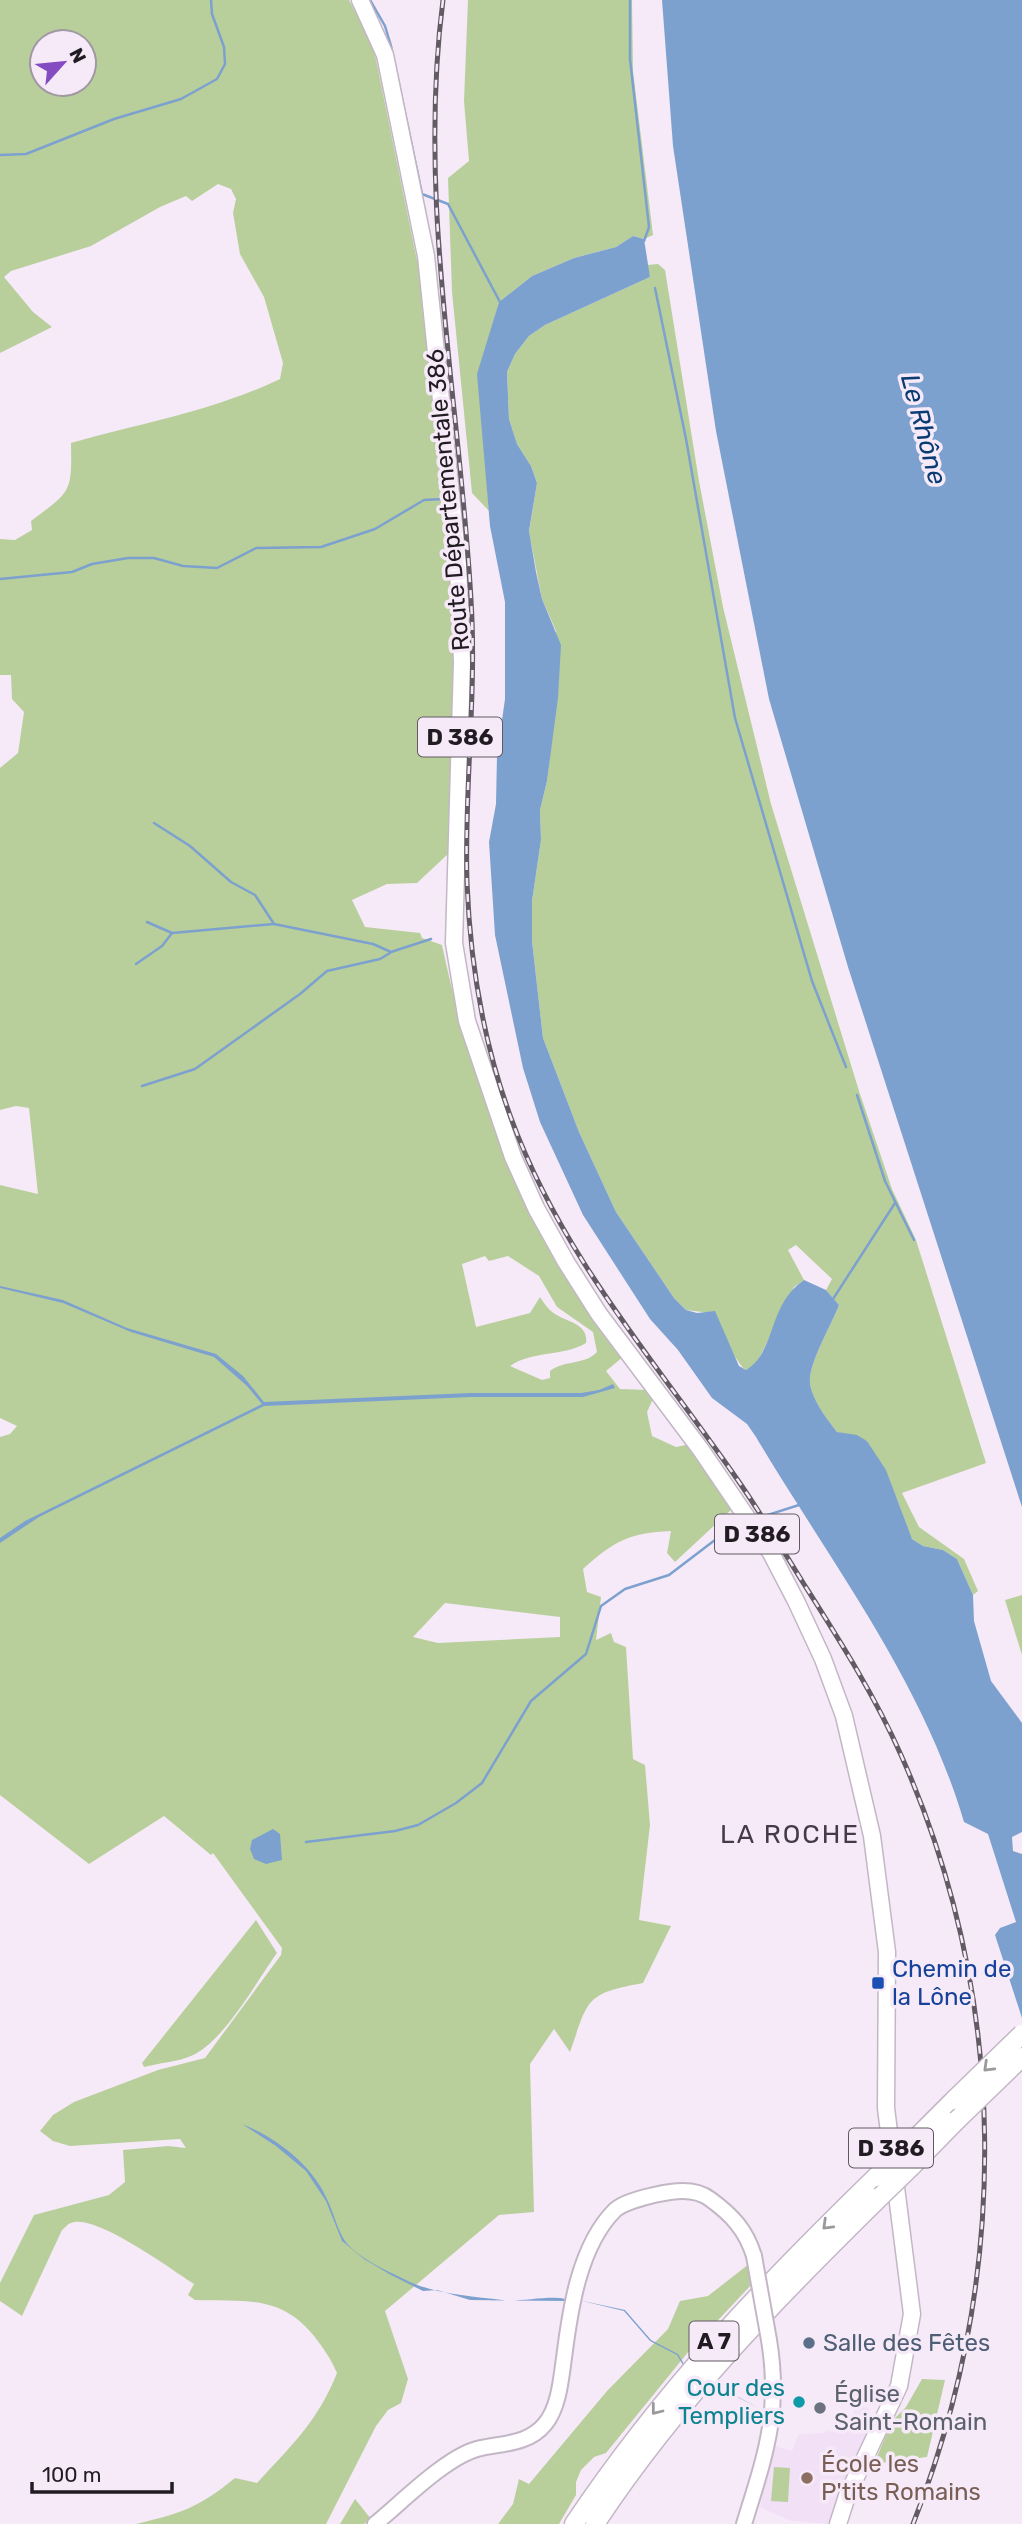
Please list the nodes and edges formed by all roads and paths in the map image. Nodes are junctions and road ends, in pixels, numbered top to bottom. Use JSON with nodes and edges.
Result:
{"nodes":[{"id":1,"x":360,"y":0,"type":"edge"},
{"id":2,"x":1022,"y":2034,"type":"edge"},
{"id":3,"x":1022,"y":2057,"type":"edge"},
{"id":4,"x":375,"y":2524,"type":"edge"},
{"id":5,"x":574,"y":2524,"type":"edge"},
{"id":6,"x":595,"y":2524,"type":"edge"},
{"id":7,"x":744,"y":2524,"type":"edge"},
{"id":8,"x":838,"y":2524,"type":"edge"}],
"edges":[{"from":1,"to":8,"type":"main road","name":"Route Départementale 386","number":"D 386"},
{"from":2,"to":5,"type":"highway","number":"A 7","one_way":true,"bridge":true},
{"from":3,"to":6,"type":"highway","number":"A 7","bridge":true},
{"from":4,"to":7,"type":"main road","bridge":true}]}
